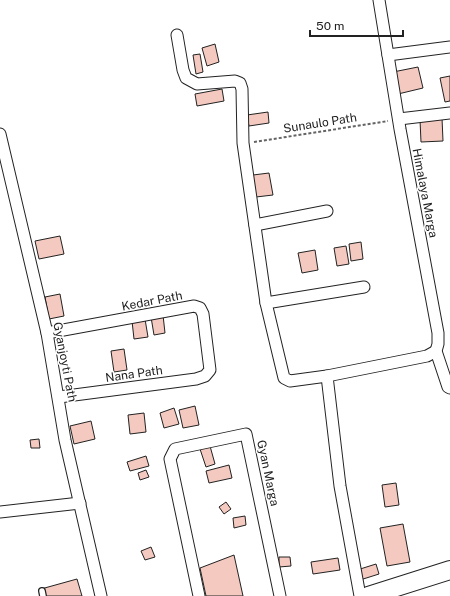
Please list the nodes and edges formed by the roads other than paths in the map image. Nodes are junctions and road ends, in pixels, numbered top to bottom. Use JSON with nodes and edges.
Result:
{"nodes":[{"id":1,"x":379,"y":0,"type":"edge"},
{"id":2,"x":177,"y":35,"type":"dead end"},
{"id":3,"x":450,"y":47,"type":"edge"},
{"id":4,"x":388,"y":56,"type":"junction"},
{"id":5,"x":450,"y":113,"type":"edge"},
{"id":6,"x":399,"y":120,"type":"junction"},
{"id":7,"x":0,"y":134,"type":"edge"},
{"id":8,"x":327,"y":211,"type":"dead end"},
{"id":9,"x":255,"y":225,"type":"junction"},
{"id":10,"x":364,"y":287,"type":"dead end"},
{"id":11,"x":266,"y":303,"type":"junction"},
{"id":12,"x":47,"y":333,"type":"junction"},
{"id":13,"x":436,"y":351,"type":"junction"},
{"id":14,"x":210,"y":370,"type":"joint"},
{"id":15,"x":327,"y":376,"type":"junction"},
{"id":16,"x":450,"y":388,"type":"edge"},
{"id":17,"x":59,"y":397,"type":"junction"},
{"id":18,"x":80,"y":503,"type":"junction"},
{"id":19,"x":0,"y":512,"type":"edge"},
{"id":20,"x":450,"y":570,"type":"edge"},
{"id":21,"x":101,"y":596,"type":"edge"},
{"id":22,"x":199,"y":596,"type":"edge"},
{"id":23,"x":280,"y":596,"type":"edge"},
{"id":24,"x":360,"y":596,"type":"edge"},
{"id":25,"x":368,"y":596,"type":"edge"}],
"edges":[{"from":1,"to":4,"type":"street","name":"Himalaya Marga"},
{"from":2,"to":9,"type":"street"},
{"from":3,"to":4,"type":"street"},
{"from":4,"to":6,"type":"street","name":"Himalaya Marga"},
{"from":5,"to":6,"type":"street"},
{"from":6,"to":13,"type":"street","name":"Himalaya Marga"},
{"from":7,"to":12,"type":"street","name":"Gyanjoyti Path"},
{"from":8,"to":9,"type":"street"},
{"from":9,"to":11,"type":"street"},
{"from":10,"to":11,"type":"street"},
{"from":11,"to":15,"type":"street"},
{"from":12,"to":14,"type":"street","name":"Kedar Path"},
{"from":12,"to":17,"type":"street","name":"Gyanjoyti Path"},
{"from":13,"to":15,"type":"street"},
{"from":13,"to":16,"type":"street","name":"Himalaya Marga"},
{"from":14,"to":17,"type":"street","name":"Nana Path"},
{"from":15,"to":24,"type":"street"},
{"from":17,"to":18,"type":"street","name":"Gyanjoyti Path"},
{"from":18,"to":19,"type":"street"},
{"from":18,"to":21,"type":"street","name":"Gyanjoyti Path"},
{"from":20,"to":25,"type":"main road"},
{"from":22,"to":23,"type":"street","name":"Gyan Marga"}]}
